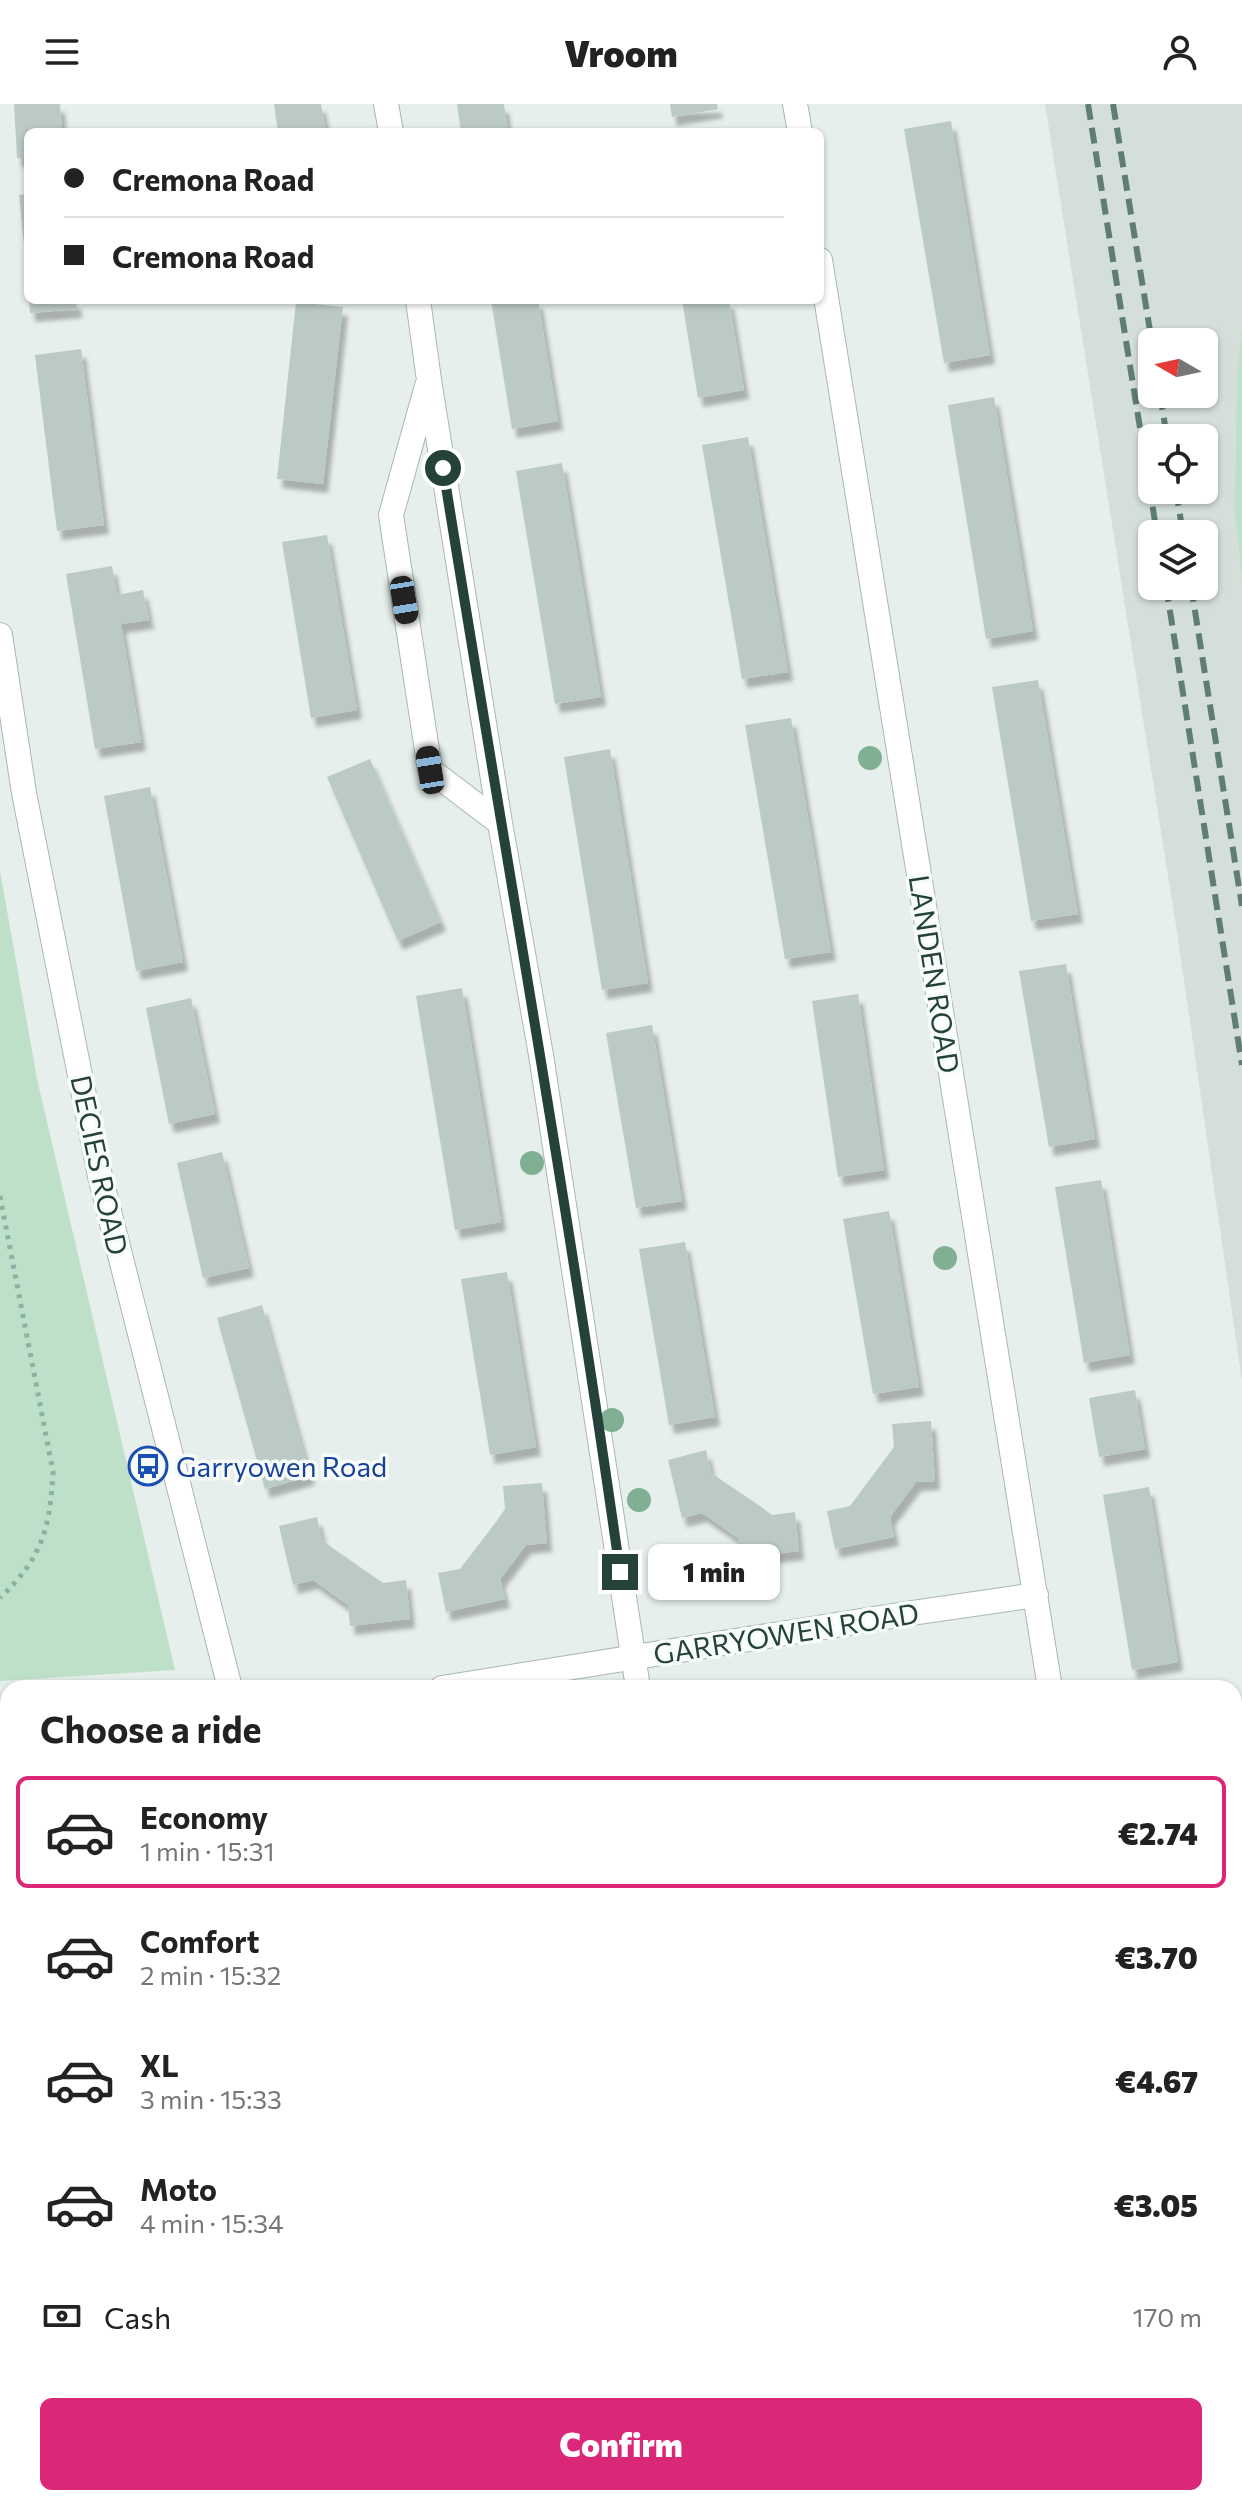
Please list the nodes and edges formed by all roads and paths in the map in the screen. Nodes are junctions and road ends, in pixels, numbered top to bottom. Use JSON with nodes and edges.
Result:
{"nodes":[{"id":1,"x":386,"y":104,"type":"edge"},
{"id":2,"x":795,"y":104,"type":"edge"},
{"id":3,"x":390,"y":128,"type":"edge"},
{"id":4,"x":799,"y":128,"type":"edge"},
{"id":5,"x":824,"y":285,"type":"edge"},
{"id":6,"x":419,"y":304,"type":"edge"},
{"id":7,"x":429,"y":380,"type":"junction"},
{"id":8,"x":0,"y":635,"type":"edge"},
{"id":9,"x":500,"y":823,"type":"junction"},
{"id":10,"x":0,"y":1196,"type":"edge"},
{"id":11,"x":2,"y":1225,"type":"edge"},
{"id":12,"x":1036,"y":1595,"type":"junction"},
{"id":13,"x":0,"y":1598,"type":"edge"},
{"id":14,"x":633,"y":1656,"type":"junction"},
{"id":15,"x":228,"y":1680,"type":"edge"},
{"id":16,"x":490,"y":1680,"type":"edge"},
{"id":17,"x":637,"y":1680,"type":"edge"},
{"id":18,"x":1049,"y":1680,"type":"edge"}],
"edges":[{"from":1,"to":3,"type":"street"},
{"from":2,"to":4,"type":"street"},
{"from":5,"to":12,"type":"street","name":"LANDEN ROAD"},
{"from":6,"to":7,"type":"street"},
{"from":7,"to":9,"type":"street"},
{"from":7,"to":9,"type":"street"},
{"from":8,"to":15,"type":"street","name":"DECIES ROAD"},
{"from":9,"to":14,"type":"street"},
{"from":10,"to":11,"type":"path"},
{"from":11,"to":13,"type":"path"},
{"from":12,"to":14,"type":"street","name":"GARRYOWEN ROAD"},
{"from":12,"to":18,"type":"street","name":"LANDEN ROAD"},
{"from":14,"to":16,"type":"street","name":"GARRYOWEN ROAD"},
{"from":14,"to":17,"type":"street"}]}
